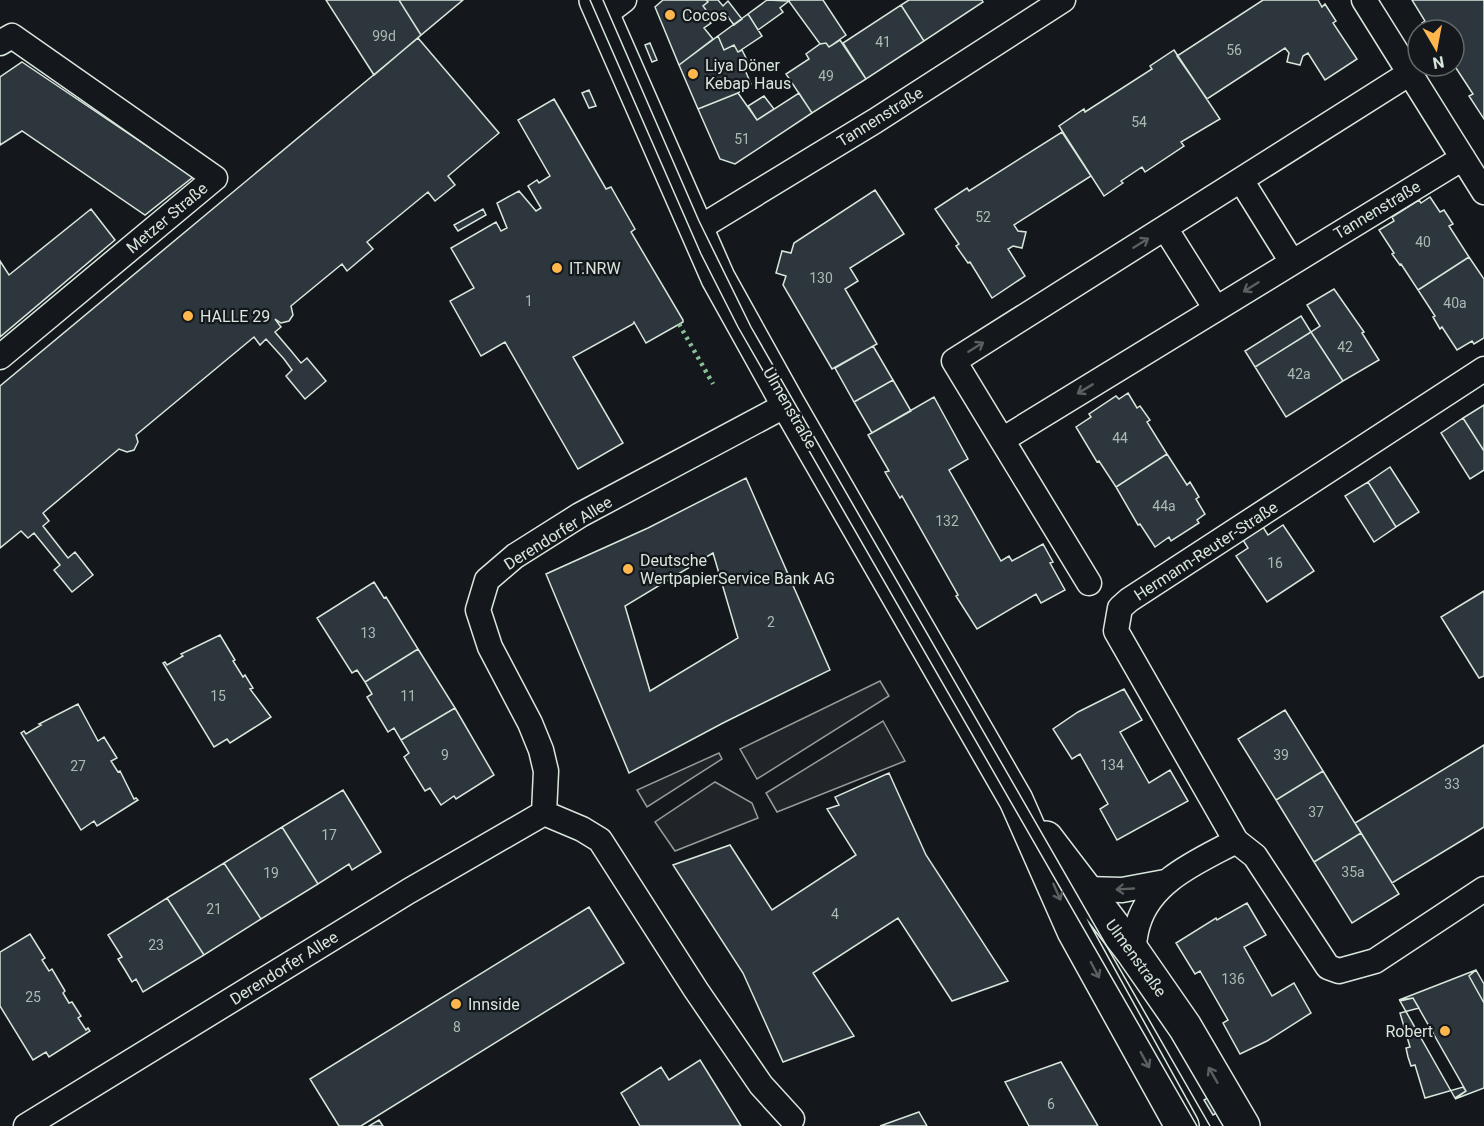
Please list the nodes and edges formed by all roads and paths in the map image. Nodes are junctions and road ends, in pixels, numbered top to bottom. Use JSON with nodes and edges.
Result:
{"nodes":[{"id":1,"x":1063,"y":0,"type":"edge"},
{"id":2,"x":1364,"y":0,"type":"edge"},
{"id":3,"x":608,"y":5,"type":"edge"},
{"id":4,"x":0,"y":44,"type":"edge"},
{"id":5,"x":1406,"y":68,"type":"edge"},
{"id":6,"x":1406,"y":77,"type":"edge"},
{"id":7,"x":1413,"y":78,"type":"edge"},
{"id":8,"x":1463,"y":158,"type":"junction"},
{"id":9,"x":1241,"y":180,"type":"junction"},
{"id":10,"x":1484,"y":192,"type":"edge"},
{"id":11,"x":1165,"y":228,"type":"junction"},
{"id":12,"x":696,"y":230,"type":"junction"},
{"id":13,"x":1292,"y":262,"type":"junction"},
{"id":14,"x":1216,"y":309,"type":"junction"},
{"id":15,"x":0,"y":357,"type":"edge"},
{"id":16,"x":1484,"y":369,"type":"edge"},
{"id":17,"x":788,"y":404,"type":"junction"},
{"id":18,"x":1002,"y":440,"type":"junction"},
{"id":19,"x":1089,"y":584,"type":"dead end"},
{"id":20,"x":1016,"y":800,"type":"junction"},
{"id":21,"x":544,"y":813,"type":"junction"},
{"id":22,"x":1236,"y":841,"type":"junction"},
{"id":23,"x":1165,"y":882,"type":"junction"},
{"id":24,"x":1085,"y":889,"type":"junction"},
{"id":25,"x":1484,"y":889,"type":"edge"},
{"id":26,"x":1133,"y":952,"type":"junction"},
{"id":27,"x":792,"y":1119,"type":"dead end"},
{"id":28,"x":26,"y":1126,"type":"edge"},
{"id":29,"x":1182,"y":1126,"type":"edge"},
{"id":30,"x":1243,"y":1126,"type":"edge"}],
"edges":[{"from":1,"to":12,"type":"street","name":"Tannenstraße"},
{"from":2,"to":5,"type":"street"},
{"from":3,"to":12,"type":"main road","name":"Ulmenstraße"},
{"from":4,"to":15,"type":"street","name":"Metzer Straße"},
{"from":6,"to":9,"type":"street"},
{"from":7,"to":8,"type":"street"},
{"from":8,"to":10,"type":"street"},
{"from":8,"to":13,"type":"street","name":"Tannenstraße"},
{"from":9,"to":11,"type":"street"},
{"from":9,"to":13,"type":"street"},
{"from":11,"to":14,"type":"street"},
{"from":18,"to":11,"type":"street","one_way":true},
{"from":12,"to":17,"type":"main road","name":"Ulmenstraße"},
{"from":13,"to":14,"type":"street","name":"Tannenstraße","one_way":true},
{"from":14,"to":18,"type":"street","name":"Tannenstraße","one_way":true},
{"from":16,"to":22,"type":"street","name":"Hermann-Reuter-Straße"},
{"from":17,"to":20,"type":"main road","name":"Ulmenstraße"},
{"from":17,"to":21,"type":"street","name":"Derendorfer Allee"},
{"from":18,"to":19,"type":"street"},
{"from":20,"to":24,"type":"main road","name":"Ulmenstraße"},
{"from":20,"to":29,"type":"main road","name":"Ulmenstraße","one_way":true},
{"from":21,"to":27,"type":"street"},
{"from":21,"to":28,"type":"street","name":"Derendorfer Allee"},
{"from":22,"to":23,"type":"street"},
{"from":22,"to":25,"type":"street","name":"Hermann-Reuter-Straße"},
{"from":23,"to":24,"type":"street","one_way":true},
{"from":23,"to":26,"type":"street"},
{"from":24,"to":26,"type":"main road","name":"Ulmenstraße"},
{"from":30,"to":26,"type":"main road","name":"Ulmenstraße","one_way":true}]}
